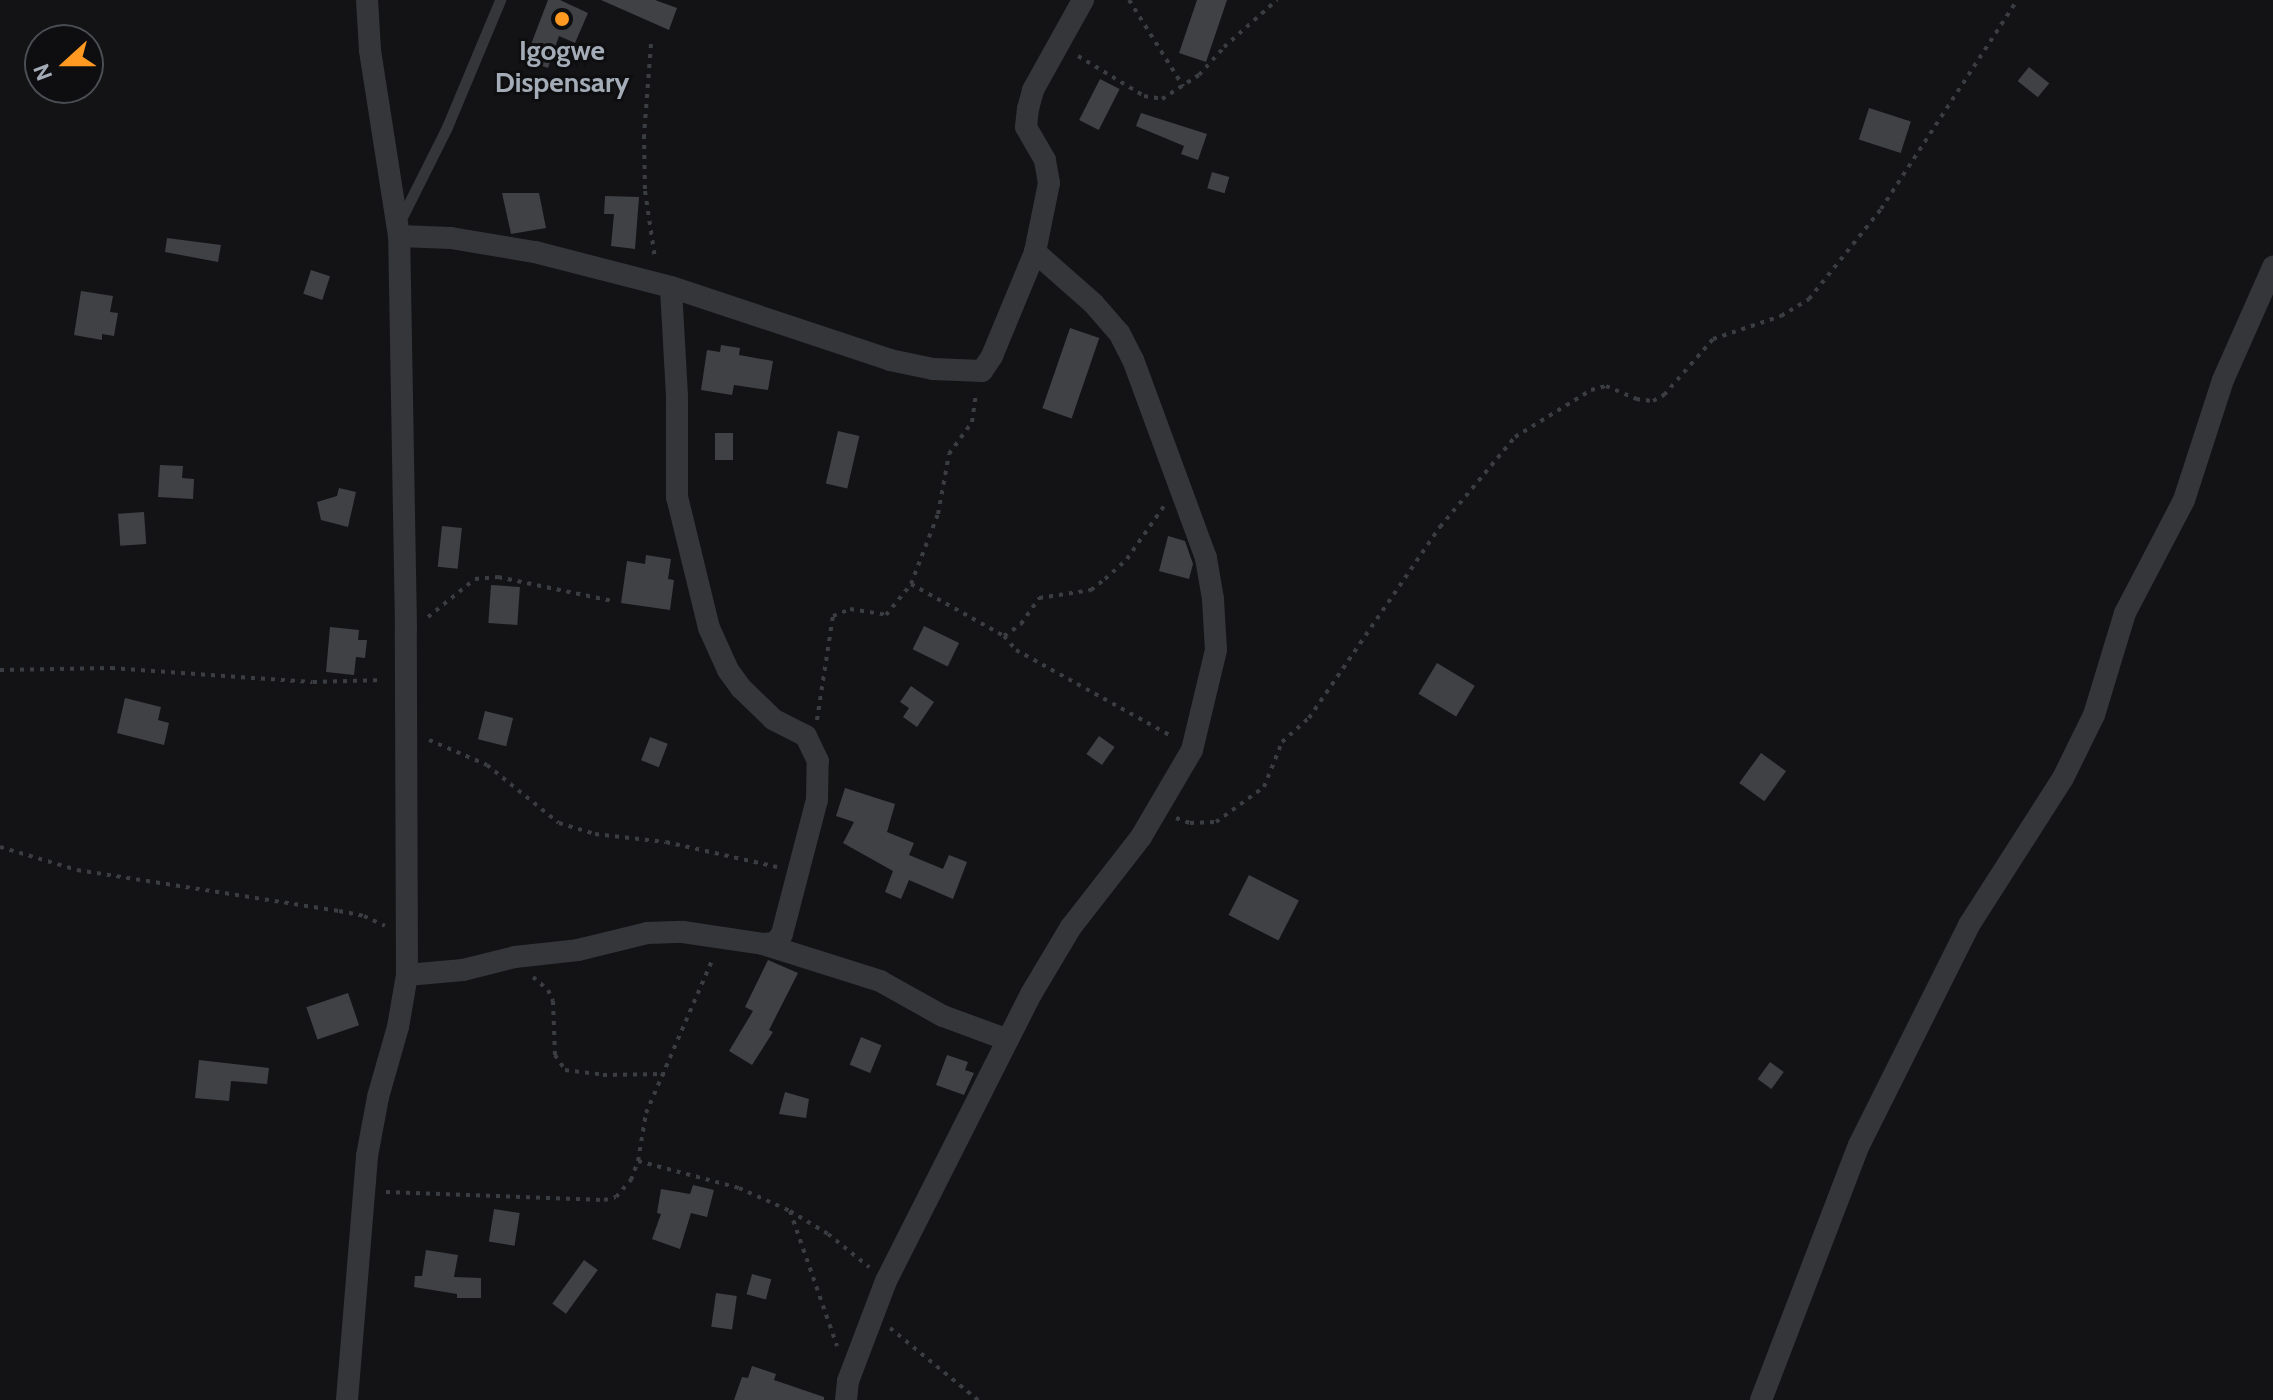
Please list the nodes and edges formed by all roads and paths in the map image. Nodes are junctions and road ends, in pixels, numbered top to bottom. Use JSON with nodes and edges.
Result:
{"nodes":[{"id":1,"x":367,"y":0,"type":"edge"},
{"id":2,"x":500,"y":0,"type":"edge"},
{"id":3,"x":1083,"y":0,"type":"edge"},
{"id":4,"x":1129,"y":0,"type":"edge"},
{"id":5,"x":1277,"y":0,"type":"edge"},
{"id":6,"x":2017,"y":0,"type":"edge"},
{"id":7,"x":1062,"y":40,"type":"junction"},
{"id":8,"x":651,"y":44,"type":"dead end"},
{"id":9,"x":1183,"y":86,"type":"junction"},
{"id":10,"x":398,"y":230,"type":"junction"},
{"id":11,"x":1035,"y":252,"type":"junction"},
{"id":12,"x":2273,"y":267,"type":"edge"},
{"id":13,"x":666,"y":286,"type":"junction"},
{"id":14,"x":982,"y":371,"type":"junction"},
{"id":15,"x":1179,"y":485,"type":"junction"},
{"id":16,"x":911,"y":584,"type":"junction"},
{"id":17,"x":613,"y":601,"type":"dead end"},
{"id":18,"x":406,"y":628,"type":"junction"},
{"id":19,"x":1004,"y":636,"type":"junction"},
{"id":20,"x":0,"y":670,"type":"edge"},
{"id":21,"x":406,"y":679,"type":"junction"},
{"id":22,"x":406,"y":731,"type":"junction"},
{"id":23,"x":812,"y":746,"type":"junction"},
{"id":24,"x":1192,"y":750,"type":"junction"},
{"id":25,"x":1158,"y":810,"type":"junction"},
{"id":26,"x":0,"y":847,"type":"edge"},
{"id":27,"x":799,"y":872,"type":"junction"},
{"id":28,"x":722,"y":938,"type":"junction"},
{"id":29,"x":407,"y":941,"type":"junction"},
{"id":30,"x":763,"y":944,"type":"junction"},
{"id":31,"x":515,"y":957,"type":"junction"},
{"id":32,"x":407,"y":975,"type":"junction"},
{"id":33,"x":1008,"y":1040,"type":"junction"},
{"id":34,"x":665,"y":1074,"type":"junction"},
{"id":35,"x":638,"y":1161,"type":"junction"},
{"id":36,"x":364,"y":1192,"type":"junction"},
{"id":37,"x":790,"y":1211,"type":"junction"},
{"id":38,"x":886,"y":1281,"type":"junction"},
{"id":39,"x":873,"y":1314,"type":"junction"},
{"id":40,"x":847,"y":1390,"type":"edge"},
{"id":41,"x":347,"y":1400,"type":"edge"},
{"id":42,"x":978,"y":1400,"type":"edge"},
{"id":43,"x":1761,"y":1400,"type":"edge"}],
"edges":[{"from":1,"to":10,"type":"street"},
{"from":2,"to":10,"type":"lane"},
{"from":3,"to":7,"type":"street"},
{"from":4,"to":9,"type":"path"},
{"from":5,"to":9,"type":"path"},
{"from":6,"to":25,"type":"path"},
{"from":7,"to":9,"type":"path"},
{"from":7,"to":11,"type":"street"},
{"from":8,"to":13,"type":"path"},
{"from":10,"to":13,"type":"street"},
{"from":10,"to":18,"type":"street"},
{"from":11,"to":14,"type":"street"},
{"from":11,"to":15,"type":"street"},
{"from":12,"to":43,"type":"street"},
{"from":13,"to":14,"type":"street"},
{"from":13,"to":23,"type":"street"},
{"from":14,"to":16,"type":"path"},
{"from":15,"to":19,"type":"path"},
{"from":15,"to":24,"type":"street"},
{"from":16,"to":19,"type":"path"},
{"from":16,"to":23,"type":"path"},
{"from":17,"to":18,"type":"path"},
{"from":18,"to":21,"type":"street"},
{"from":19,"to":24,"type":"path"},
{"from":20,"to":21,"type":"path"},
{"from":21,"to":22,"type":"street"},
{"from":22,"to":27,"type":"path"},
{"from":22,"to":29,"type":"street"},
{"from":23,"to":27,"type":"street"},
{"from":24,"to":25,"type":"street"},
{"from":25,"to":33,"type":"street"},
{"from":26,"to":29,"type":"path"},
{"from":27,"to":30,"type":"street"},
{"from":28,"to":30,"type":"street"},
{"from":28,"to":31,"type":"street"},
{"from":28,"to":34,"type":"path"},
{"from":29,"to":32,"type":"street"},
{"from":30,"to":33,"type":"street"},
{"from":31,"to":32,"type":"street"},
{"from":31,"to":34,"type":"path"},
{"from":32,"to":36,"type":"street"},
{"from":33,"to":38,"type":"street"},
{"from":34,"to":35,"type":"path"},
{"from":35,"to":36,"type":"path"},
{"from":35,"to":37,"type":"path"},
{"from":36,"to":41,"type":"street"},
{"from":37,"to":38,"type":"path"},
{"from":37,"to":40,"type":"path"},
{"from":38,"to":39,"type":"street"},
{"from":39,"to":40,"type":"street"},
{"from":39,"to":42,"type":"path"}]}
